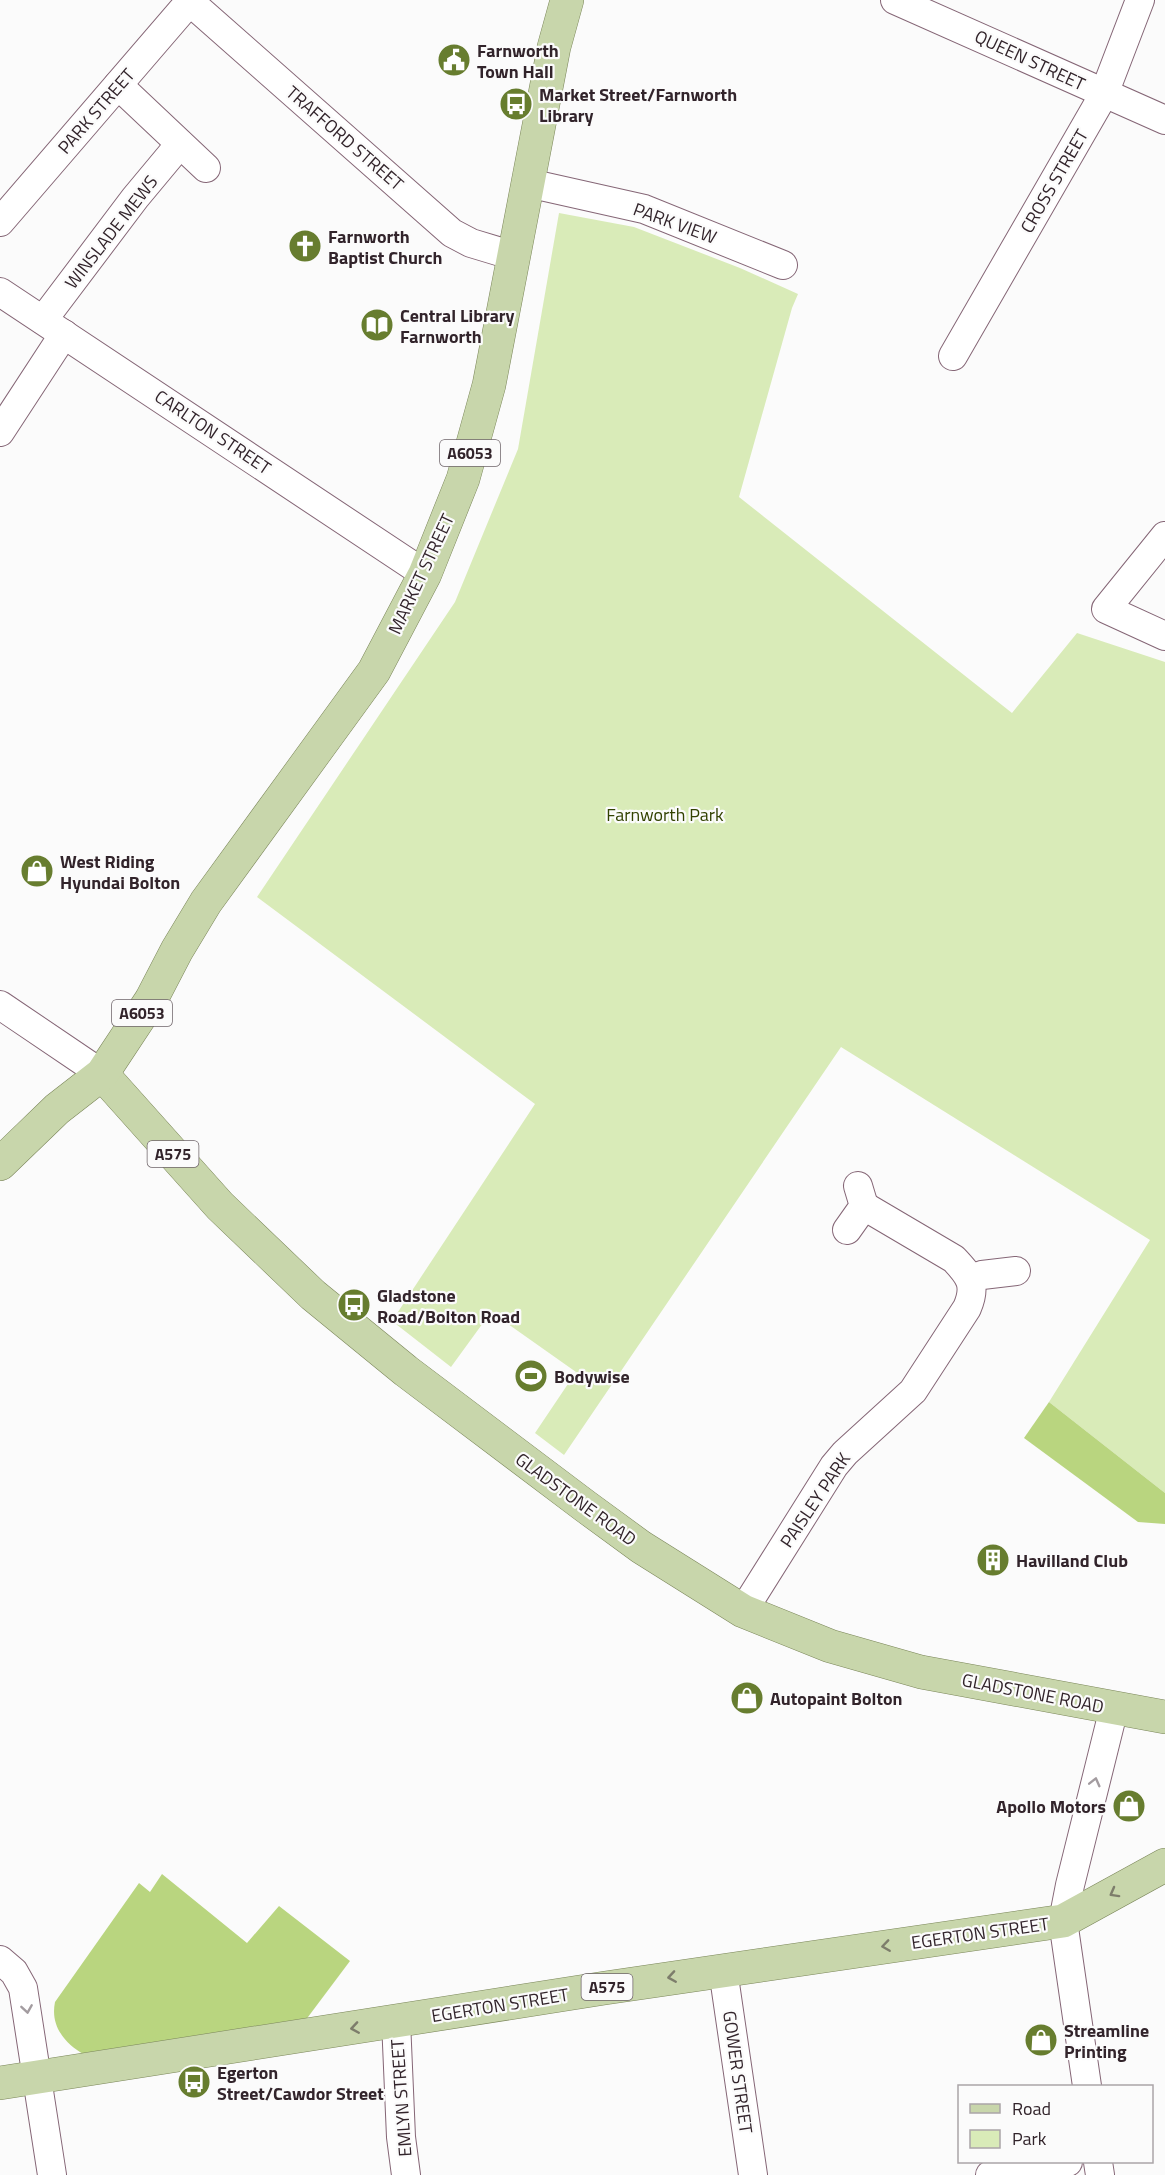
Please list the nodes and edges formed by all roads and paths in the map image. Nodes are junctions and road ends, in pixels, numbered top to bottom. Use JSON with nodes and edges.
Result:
{"nodes":[{"id":1,"x":567,"y":0,"type":"edge"},
{"id":2,"x":895,"y":0,"type":"edge"},
{"id":3,"x":1140,"y":0,"type":"edge"},
{"id":4,"x":190,"y":1,"type":"edge"},
{"id":5,"x":118,"y":85,"type":"junction"},
{"id":6,"x":1104,"y":94,"type":"junction"},
{"id":7,"x":1165,"y":120,"type":"edge"},
{"id":8,"x":180,"y":144,"type":"junction"},
{"id":9,"x":206,"y":168,"type":"dead end"},
{"id":10,"x":528,"y":183,"type":"junction"},
{"id":11,"x":0,"y":222,"type":"edge"},
{"id":12,"x":514,"y":256,"type":"junction"},
{"id":13,"x":783,"y":265,"type":"dead end"},
{"id":14,"x":0,"y":292,"type":"edge"},
{"id":15,"x":54,"y":327,"type":"junction"},
{"id":16,"x":953,"y":356,"type":"dead end"},
{"id":17,"x":0,"y":432,"type":"edge"},
{"id":18,"x":1165,"y":536,"type":"edge"},
{"id":19,"x":425,"y":573,"type":"junction"},
{"id":20,"x":1165,"y":636,"type":"edge"},
{"id":21,"x":0,"y":1005,"type":"edge"},
{"id":22,"x":102,"y":1074,"type":"junction"},
{"id":23,"x":0,"y":1164,"type":"edge"},
{"id":24,"x":847,"y":1230,"type":"dead end"},
{"id":25,"x":1016,"y":1271,"type":"dead end"},
{"id":26,"x":970,"y":1279,"type":"junction"},
{"id":27,"x":742,"y":1611,"type":"junction"},
{"id":28,"x":1114,"y":1708,"type":"junction"},
{"id":29,"x":1165,"y":1717,"type":"edge"},
{"id":30,"x":1165,"y":1865,"type":"edge"},
{"id":31,"x":1063,"y":1921,"type":"junction"},
{"id":32,"x":0,"y":1960,"type":"edge"},
{"id":33,"x":723,"y":1970,"type":"junction"},
{"id":34,"x":396,"y":2021,"type":"junction"},
{"id":35,"x":38,"y":2078,"type":"junction"},
{"id":36,"x":0,"y":2083,"type":"edge"},
{"id":37,"x":1087,"y":2085,"type":"edge"},
{"id":38,"x":1062,"y":2163,"type":"edge"},
{"id":39,"x":52,"y":2175,"type":"edge"},
{"id":40,"x":406,"y":2175,"type":"edge"},
{"id":41,"x":753,"y":2175,"type":"edge"},
{"id":42,"x":990,"y":2175,"type":"edge"}],
"edges":[{"from":1,"to":10,"type":"main road","name":"MARKET STREET","number":"A6053"},
{"from":2,"to":6,"type":"street","name":"QUEEN STREET"},
{"from":3,"to":6,"type":"street","name":"CROSS STREET"},
{"from":4,"to":5,"type":"street","name":"PARK STREET"},
{"from":4,"to":12,"type":"street","name":"TRAFFORD STREET"},
{"from":5,"to":8,"type":"street"},
{"from":5,"to":11,"type":"street","name":"PARK STREET"},
{"from":6,"to":7,"type":"street","name":"QUEEN STREET"},
{"from":6,"to":16,"type":"street","name":"CROSS STREET"},
{"from":8,"to":9,"type":"street"},
{"from":8,"to":15,"type":"street","name":"WINSLADE MEWS"},
{"from":10,"to":12,"type":"main road","name":"MARKET STREET","number":"A6053"},
{"from":10,"to":13,"type":"street","name":"PARK VIEW"},
{"from":12,"to":19,"type":"main road","name":"MARKET STREET","number":"A6053"},
{"from":14,"to":15,"type":"street","name":"CARLTON STREET"},
{"from":15,"to":17,"type":"street","name":"WINSLADE MEWS"},
{"from":15,"to":19,"type":"street","name":"CARLTON STREET"},
{"from":18,"to":20,"type":"street"},
{"from":19,"to":22,"type":"main road","name":"MARKET STREET","number":"A6053"},
{"from":21,"to":22,"type":"street"},
{"from":22,"to":23,"type":"main road","number":"A6053"},
{"from":22,"to":27,"type":"main road","name":"GLADSTONE ROAD","number":"A575"},
{"from":24,"to":26,"type":"street"},
{"from":25,"to":26,"type":"street"},
{"from":26,"to":27,"type":"street","name":"PAISLEY PARK"},
{"from":27,"to":28,"type":"main road","name":"GLADSTONE ROAD","number":"A575"},
{"from":28,"to":29,"type":"main road","name":"GLADSTONE ROAD","number":"A575"},
{"from":31,"to":28,"type":"street","one_way":true},
{"from":30,"to":31,"type":"main road","name":"EGERTON STREET","number":"A575","one_way":true},
{"from":31,"to":33,"type":"main road","name":"EGERTON STREET","number":"A575","one_way":true},
{"from":31,"to":37,"type":"street"},
{"from":32,"to":35,"type":"street","one_way":true},
{"from":33,"to":34,"type":"main road","name":"EGERTON STREET","number":"A575","one_way":true},
{"from":33,"to":41,"type":"street","name":"GOWER STREET"},
{"from":34,"to":35,"type":"main road","name":"EGERTON STREET","number":"A575","one_way":true},
{"from":34,"to":40,"type":"street","name":"EMLYN STREET"},
{"from":35,"to":36,"type":"main road","name":"EGERTON STREET","number":"A575"},
{"from":35,"to":39,"type":"street"},
{"from":38,"to":42,"type":"street"}]}
